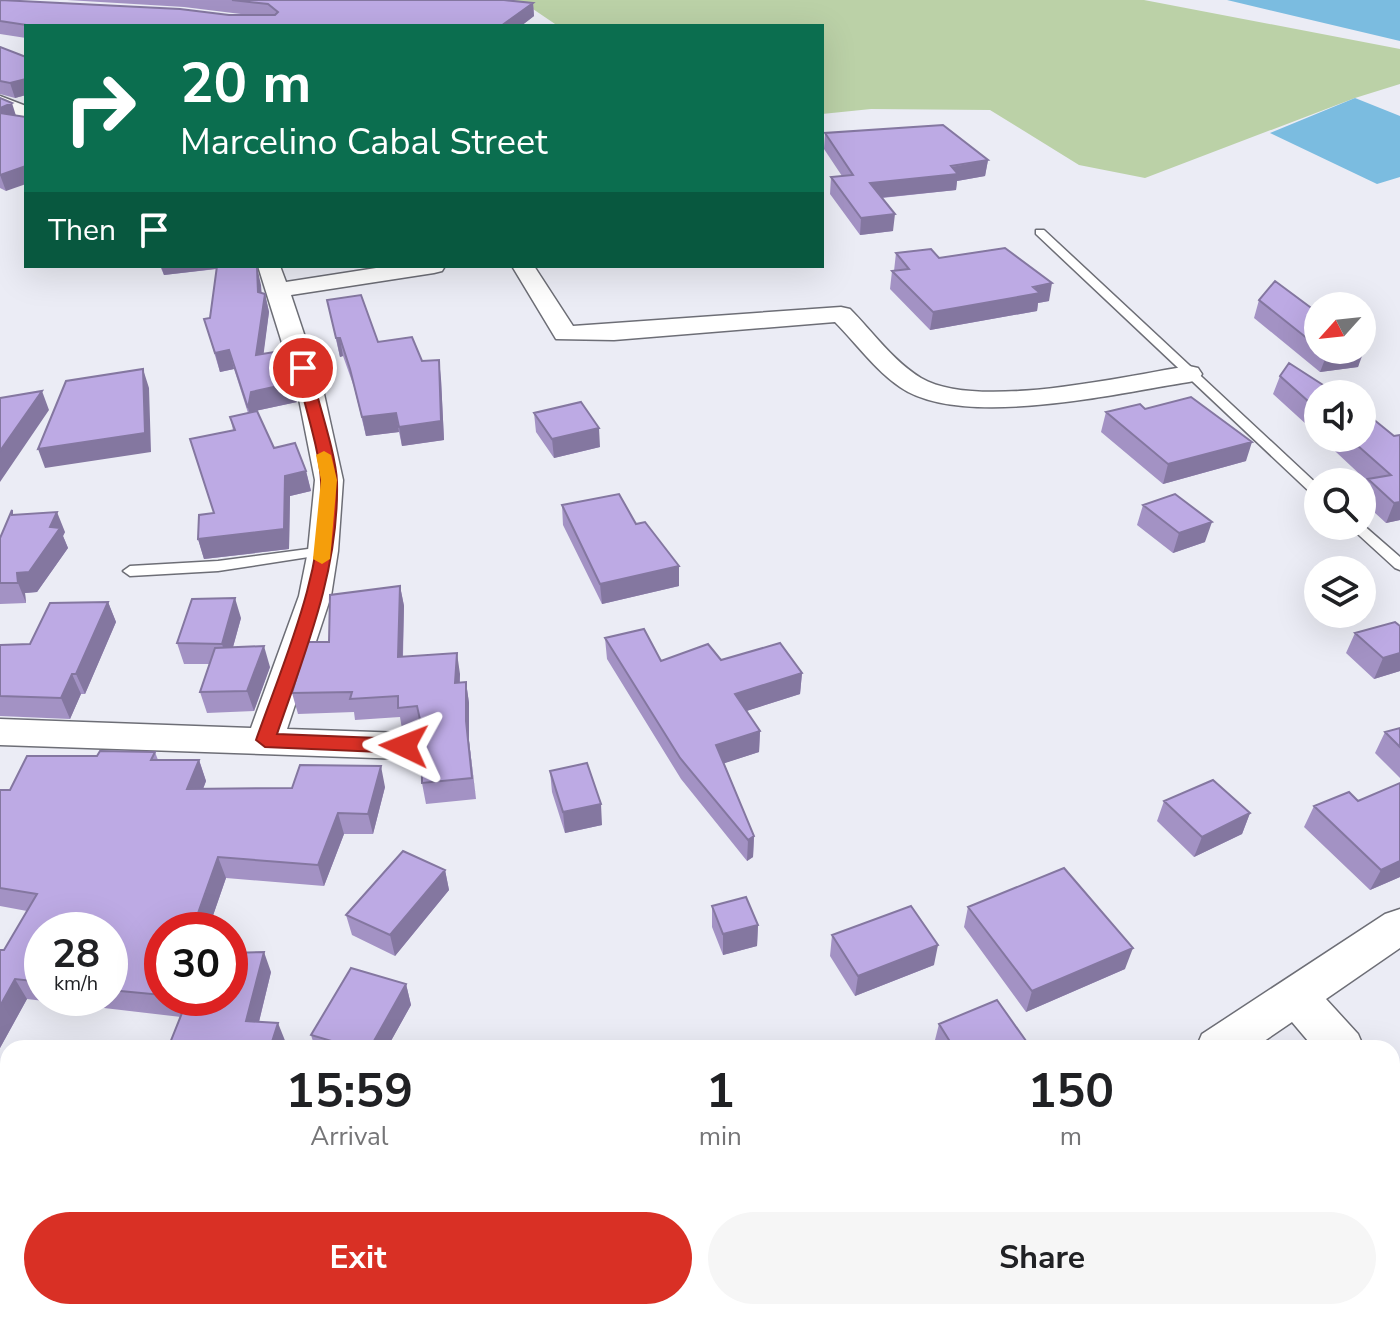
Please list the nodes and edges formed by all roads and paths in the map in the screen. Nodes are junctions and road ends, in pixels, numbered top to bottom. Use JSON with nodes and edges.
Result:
{"nodes":[{"id":1,"x":0,"y":102,"type":"edge"},
{"id":2,"x":24,"y":112,"type":"edge"},
{"id":3,"x":1040,"y":232,"type":"dead end"},
{"id":4,"x":407,"y":268,"type":"edge"},
{"id":5,"x":524,"y":268,"type":"edge"},
{"id":6,"x":274,"y":278,"type":"edge"},
{"id":7,"x":1189,"y":374,"type":"junction"},
{"id":8,"x":1304,"y":479,"type":"edge"},
{"id":9,"x":1372,"y":540,"type":"edge"},
{"id":10,"x":323,"y":551,"type":"junction"},
{"id":11,"x":1400,"y":565,"type":"edge"},
{"id":12,"x":130,"y":571,"type":"dead end"},
{"id":13,"x":0,"y":732,"type":"edge"},
{"id":14,"x":265,"y":740,"type":"junction"},
{"id":15,"x":404,"y":746,"type":"dead end"},
{"id":16,"x":1400,"y":926,"type":"edge"},
{"id":17,"x":1297,"y":996,"type":"junction"},
{"id":18,"x":1230,"y":1040,"type":"edge"},
{"id":19,"x":1335,"y":1040,"type":"edge"}],
"edges":[{"from":1,"to":2,"type":"street"},
{"from":3,"to":7,"type":"lane"},
{"from":4,"to":6,"type":"street"},
{"from":5,"to":7,"type":"street"},
{"from":6,"to":10,"type":"street"},
{"from":7,"to":8,"type":"lane"},
{"from":9,"to":11,"type":"lane"},
{"from":10,"to":12,"type":"lane"},
{"from":10,"to":14,"type":"street"},
{"from":13,"to":14,"type":"street"},
{"from":14,"to":15,"type":"street"},
{"from":16,"to":17,"type":"street"},
{"from":17,"to":18,"type":"street"},
{"from":17,"to":19,"type":"street"}]}
